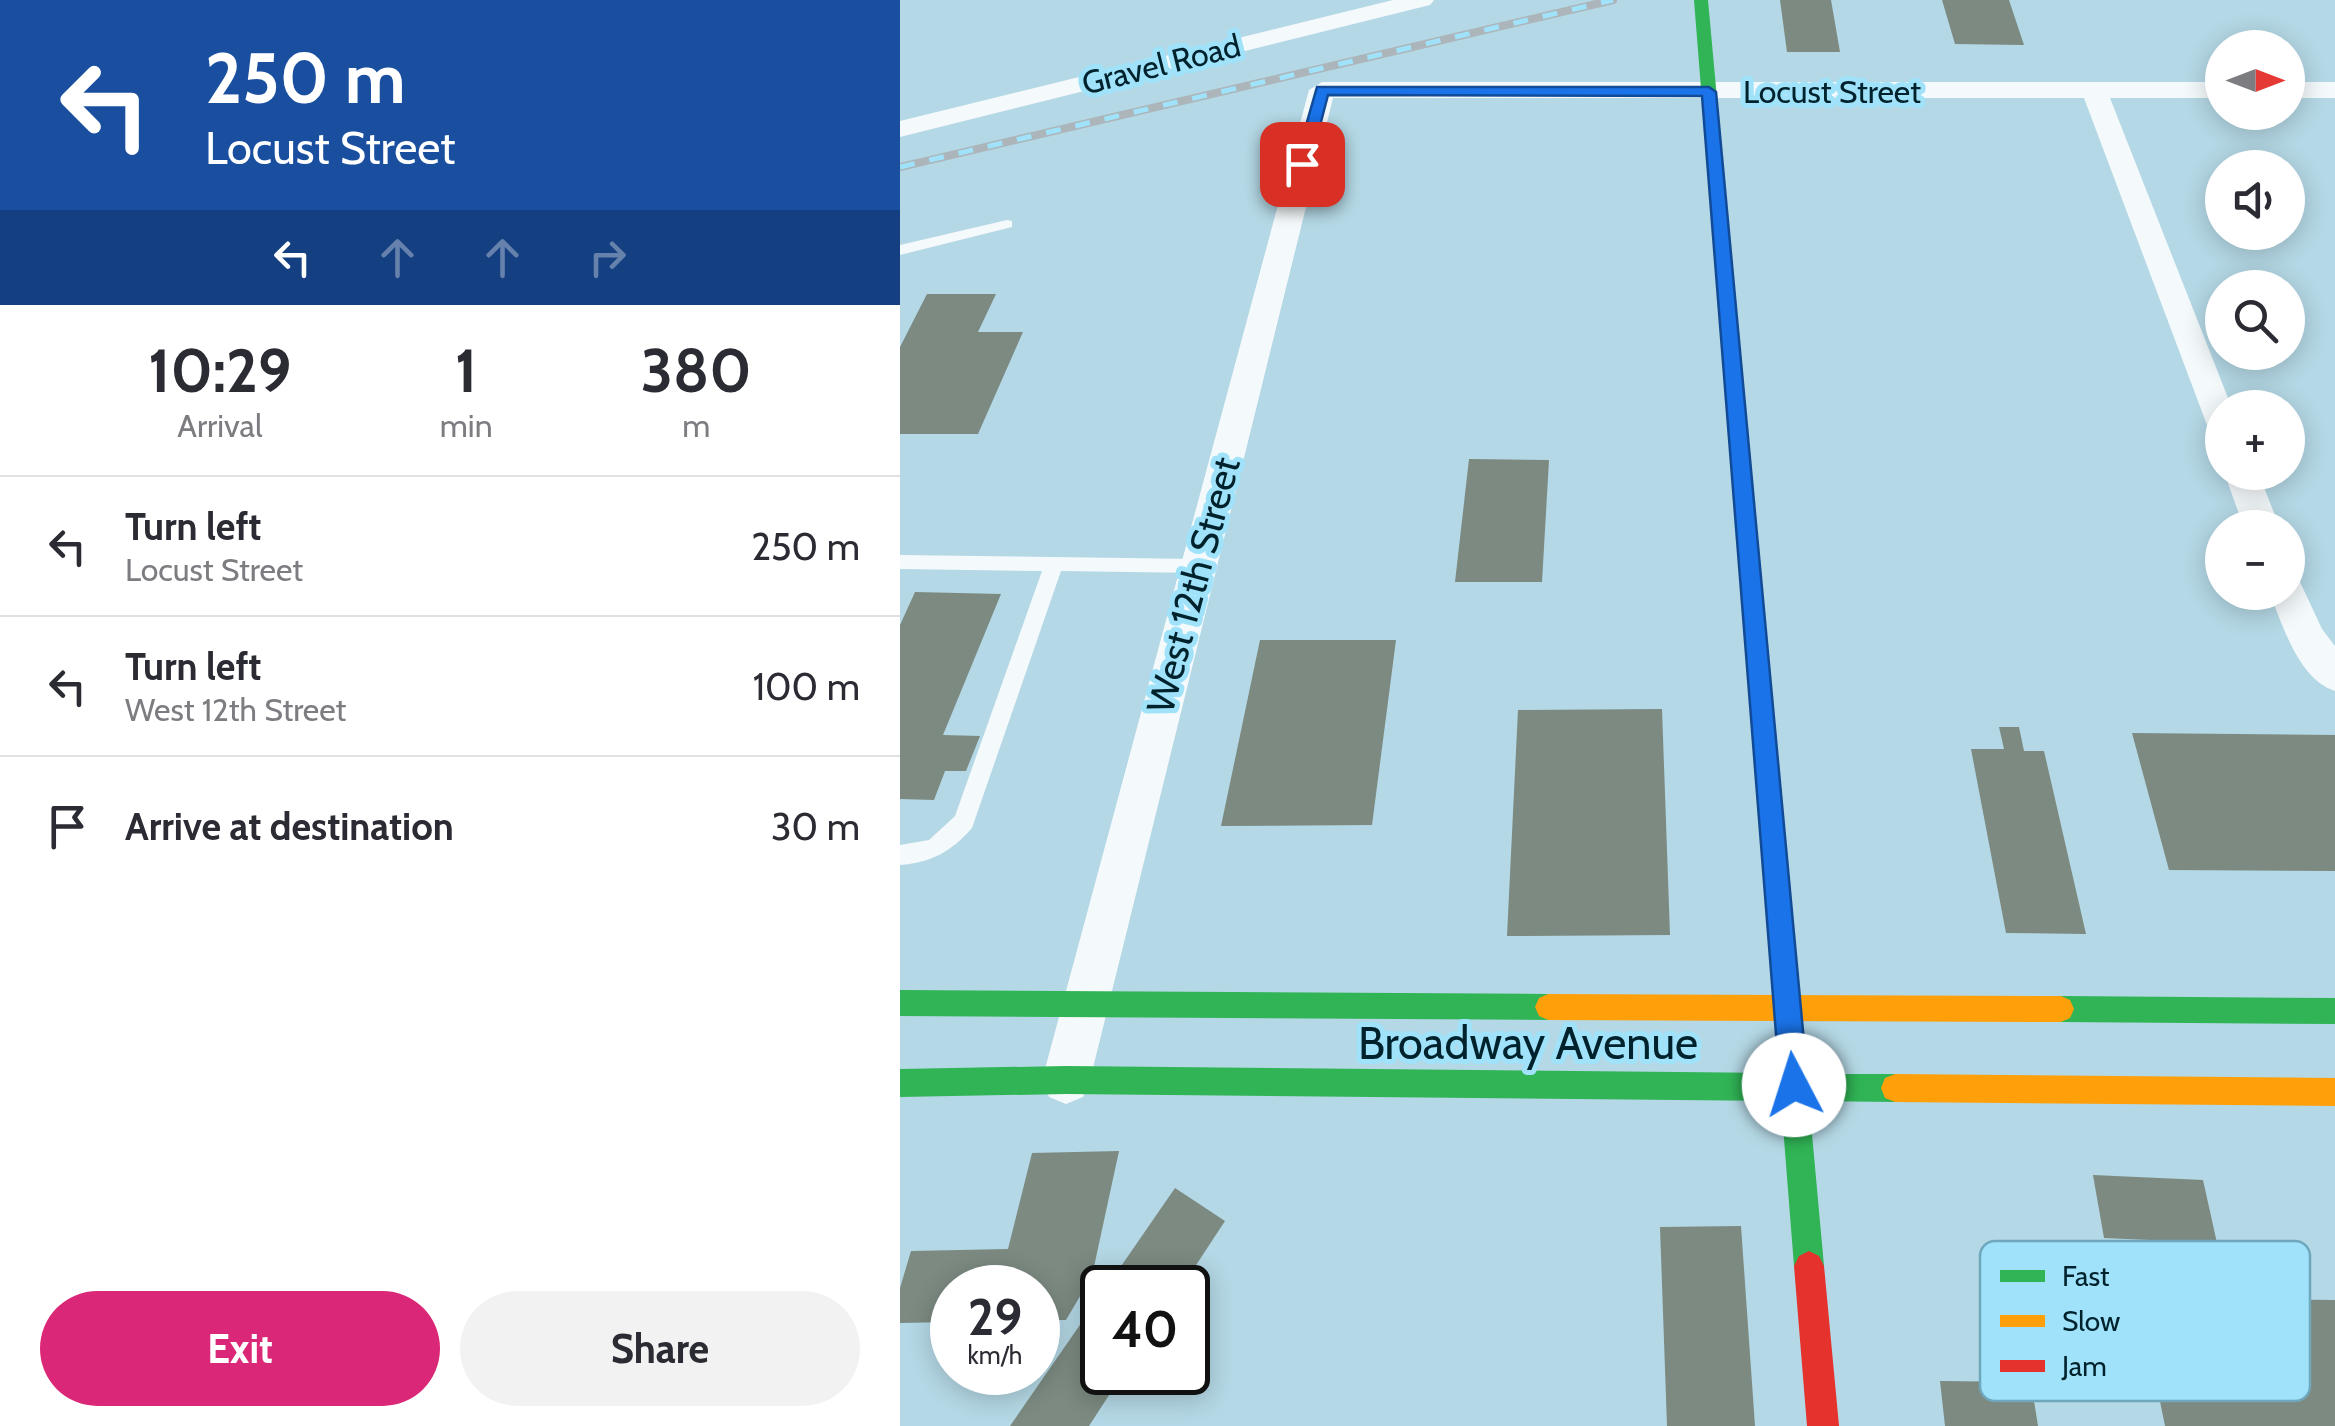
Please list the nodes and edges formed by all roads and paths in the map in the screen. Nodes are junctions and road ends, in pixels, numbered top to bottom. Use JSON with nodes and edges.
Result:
{"nodes":[{"id":1,"x":1422,"y":0,"type":"edge"},
{"id":2,"x":1701,"y":0,"type":"edge"},
{"id":3,"x":1322,"y":90,"type":"joint"},
{"id":4,"x":2094,"y":90,"type":"junction"},
{"id":5,"x":2205,"y":90,"type":"edge"},
{"id":6,"x":2305,"y":90,"type":"edge"},
{"id":7,"x":2335,"y":90,"type":"edge"},
{"id":8,"x":1709,"y":92,"type":"junction"},
{"id":9,"x":900,"y":128,"type":"edge"},
{"id":10,"x":1007,"y":224,"type":"dead end"},
{"id":11,"x":900,"y":250,"type":"edge"},
{"id":12,"x":2209,"y":390,"type":"edge"},
{"id":13,"x":900,"y":562,"type":"edge"},
{"id":14,"x":1054,"y":564,"type":"junction"},
{"id":15,"x":1198,"y":566,"type":"junction"},
{"id":16,"x":2294,"y":610,"type":"edge"},
{"id":17,"x":2335,"y":675,"type":"edge"},
{"id":18,"x":900,"y":855,"type":"edge"},
{"id":19,"x":900,"y":1003,"type":"edge"},
{"id":20,"x":1084,"y":1003,"type":"junction"},
{"id":21,"x":1787,"y":1005,"type":"junction"},
{"id":22,"x":2335,"y":1011,"type":"edge"},
{"id":23,"x":1066,"y":1080,"type":"junction"},
{"id":24,"x":900,"y":1083,"type":"edge"},
{"id":25,"x":1794,"y":1085,"type":"junction"},
{"id":26,"x":2335,"y":1092,"type":"edge"},
{"id":27,"x":1823,"y":1426,"type":"edge"}],
"edges":[{"from":1,"to":9,"type":"street","name":"Gravel Road"},
{"from":2,"to":8,"type":"main road"},
{"from":3,"to":8,"type":"street","name":"Locust Street"},
{"from":3,"to":15,"type":"street","name":"West 12th Street"},
{"from":4,"to":5,"type":"street","name":"Locust Street"},
{"from":4,"to":8,"type":"street","name":"Locust Street"},
{"from":4,"to":12,"type":"street"},
{"from":6,"to":7,"type":"street"},
{"from":8,"to":21,"type":"main road"},
{"from":10,"to":11,"type":"lane"},
{"from":13,"to":14,"type":"lane"},
{"from":14,"to":15,"type":"lane"},
{"from":14,"to":18,"type":"lane"},
{"from":15,"to":20,"type":"street","name":"West 12th Street"},
{"from":16,"to":17,"type":"street"},
{"from":19,"to":20,"type":"main road","name":"Broadway Avenue"},
{"from":20,"to":21,"type":"main road","name":"Broadway Avenue"},
{"from":20,"to":23,"type":"street","name":"West 12th Street"},
{"from":21,"to":22,"type":"main road","name":"Broadway Avenue"},
{"from":21,"to":25,"type":"main road"},
{"from":23,"to":24,"type":"main road","name":"Broadway Avenue"},
{"from":23,"to":25,"type":"main road","name":"Broadway Avenue"},
{"from":25,"to":26,"type":"main road","name":"Broadway Avenue"},
{"from":25,"to":27,"type":"main road"}]}
